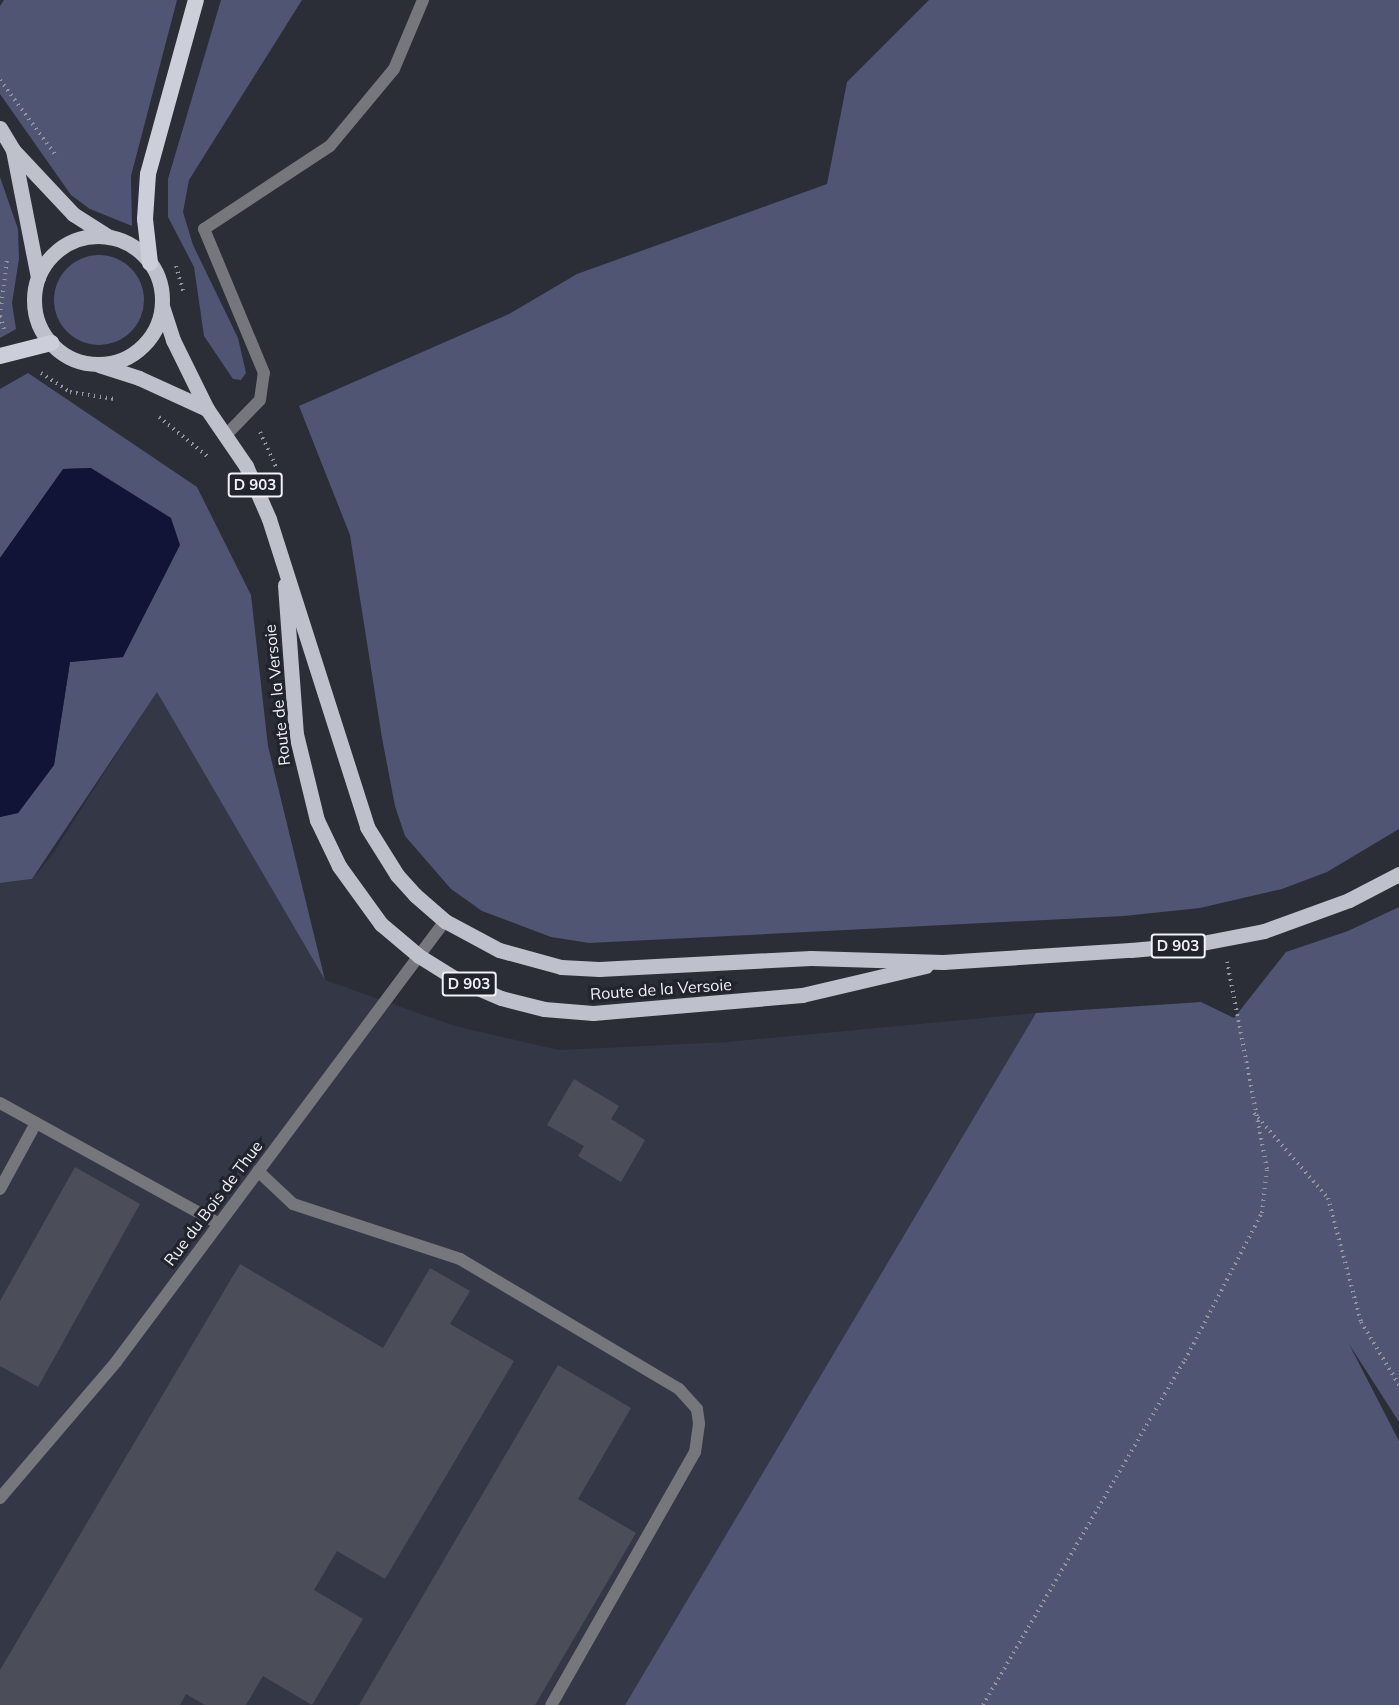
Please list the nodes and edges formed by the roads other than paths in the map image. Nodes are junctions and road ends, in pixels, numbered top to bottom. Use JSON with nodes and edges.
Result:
{"nodes":[{"id":1,"x":196,"y":0,"type":"edge"},
{"id":2,"x":423,"y":0,"type":"edge"},
{"id":3,"x":0,"y":128,"type":"edge"},
{"id":4,"x":13,"y":150,"type":"junction"},
{"id":5,"x":111,"y":238,"type":"junction"},
{"id":6,"x":150,"y":263,"type":"junction"},
{"id":7,"x":39,"y":278,"type":"junction"},
{"id":8,"x":162,"y":306,"type":"junction"},
{"id":9,"x":51,"y":342,"type":"junction"},
{"id":10,"x":0,"y":356,"type":"edge"},
{"id":11,"x":96,"y":364,"type":"junction"},
{"id":12,"x":207,"y":409,"type":"junction"},
{"id":13,"x":227,"y":434,"type":"junction"},
{"id":14,"x":284,"y":570,"type":"junction"},
{"id":15,"x":1399,"y":874,"type":"edge"},
{"id":16,"x":444,"y":921,"type":"junction"},
{"id":17,"x":419,"y":956,"type":"junction"},
{"id":18,"x":943,"y":962,"type":"junction"},
{"id":19,"x":0,"y":1103,"type":"edge"},
{"id":20,"x":36,"y":1123,"type":"junction"},
{"id":21,"x":258,"y":1170,"type":"junction"},
{"id":22,"x":0,"y":1189,"type":"edge"},
{"id":23,"x":219,"y":1224,"type":"junction"},
{"id":24,"x":0,"y":1498,"type":"edge"},
{"id":25,"x":551,"y":1705,"type":"edge"}],
"edges":[{"from":1,"to":6,"type":"highway"},
{"from":2,"to":13,"type":"street"},
{"from":3,"to":4,"type":"main road","name":"Route de la Versoie"},
{"from":4,"to":5,"type":"main road","name":"Route de la Versoie"},
{"from":4,"to":7,"type":"main road","name":"Route de la Versoie"},
{"from":5,"to":6,"type":"main road","name":"Route de la Versoie"},
{"from":5,"to":7,"type":"main road","name":"Route de la Versoie"},
{"from":6,"to":8,"type":"main road","name":"Route de la Versoie"},
{"from":7,"to":9,"type":"main road","name":"Route de la Versoie"},
{"from":8,"to":11,"type":"main road","name":"Route de la Versoie"},
{"from":8,"to":12,"type":"main road","name":"Route de la Versoie","number":"D 903"},
{"from":9,"to":10,"type":"highway"},
{"from":9,"to":11,"type":"main road","name":"Route de la Versoie"},
{"from":11,"to":12,"type":"main road","name":"Route de la Versoie","number":"D 903"},
{"from":12,"to":13,"type":"main road","name":"Route de la Versoie","number":"D 903"},
{"from":13,"to":14,"type":"main road","name":"Route de la Versoie","number":"D 903"},
{"from":14,"to":16,"type":"main road","name":"Route de la Versoie","number":"D 903"},
{"from":14,"to":17,"type":"main road","name":"Route de la Versoie","number":"D 903"},
{"from":15,"to":18,"type":"main road","name":"Route de la Versoie","number":"D 903"},
{"from":16,"to":17,"type":"street","name":"Rue du Bois de Thue"},
{"from":16,"to":18,"type":"main road","name":"Route de la Versoie","number":"D 903"},
{"from":17,"to":18,"type":"main road","name":"Route de la Versoie","number":"D 903"},
{"from":17,"to":21,"type":"street","name":"Rue du Bois de Thue"},
{"from":19,"to":20,"type":"street"},
{"from":20,"to":22,"type":"street"},
{"from":20,"to":23,"type":"street"},
{"from":21,"to":23,"type":"street","name":"Rue du Bois de Thue"},
{"from":21,"to":25,"type":"street"},
{"from":23,"to":24,"type":"street","name":"Rue du Bois de Thue"}]}
